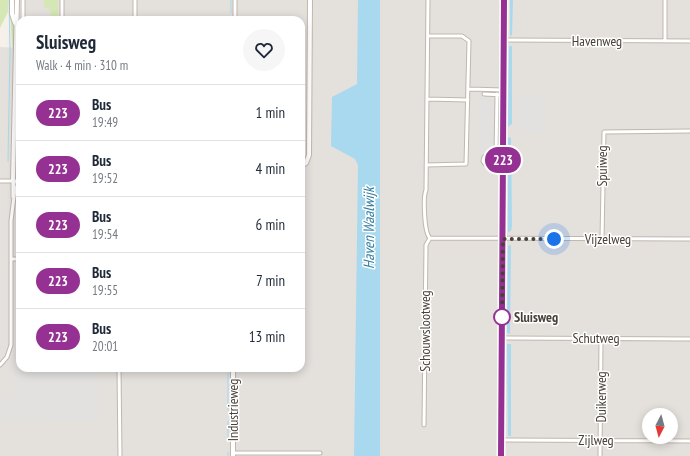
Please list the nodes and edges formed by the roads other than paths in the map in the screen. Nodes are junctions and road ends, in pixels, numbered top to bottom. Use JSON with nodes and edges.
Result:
{"nodes":[{"id":1,"x":12,"y":0,"type":"edge"},
{"id":2,"x":16,"y":0,"type":"edge"},
{"id":3,"x":23,"y":0,"type":"edge"},
{"id":4,"x":62,"y":0,"type":"edge"},
{"id":5,"x":135,"y":0,"type":"edge"},
{"id":6,"x":236,"y":0,"type":"edge"},
{"id":7,"x":310,"y":0,"type":"edge"},
{"id":8,"x":428,"y":0,"type":"edge"},
{"id":9,"x":504,"y":0,"type":"edge"},
{"id":10,"x":665,"y":0,"type":"edge"},
{"id":11,"x":23,"y":16,"type":"edge"},
{"id":12,"x":62,"y":16,"type":"edge"},
{"id":13,"x":135,"y":16,"type":"edge"},
{"id":14,"x":235,"y":16,"type":"edge"},
{"id":15,"x":15,"y":24,"type":"junction"},
{"id":16,"x":428,"y":36,"type":"junction"},
{"id":17,"x":504,"y":40,"type":"junction"},
{"id":18,"x":665,"y":41,"type":"junction"},
{"id":19,"x":690,"y":41,"type":"edge"},
{"id":20,"x":469,"y":89,"type":"junction"},
{"id":21,"x":503,"y":92,"type":"junction"},
{"id":22,"x":484,"y":94,"type":"dead end"},
{"id":23,"x":496,"y":94,"type":"junction"},
{"id":24,"x":427,"y":99,"type":"junction"},
{"id":25,"x":468,"y":100,"type":"junction"},
{"id":26,"x":690,"y":131,"type":"edge"},
{"id":27,"x":305,"y":164,"type":"edge"},
{"id":28,"x":426,"y":165,"type":"junction"},
{"id":29,"x":503,"y":174,"type":"junction"},
{"id":30,"x":0,"y":181,"type":"edge"},
{"id":31,"x":14,"y":182,"type":"junction"},
{"id":32,"x":430,"y":238,"type":"junction"},
{"id":33,"x":503,"y":239,"type":"junction"},
{"id":34,"x":602,"y":239,"type":"junction"},
{"id":35,"x":690,"y":239,"type":"edge"},
{"id":36,"x":11,"y":259,"type":"junction"},
{"id":37,"x":16,"y":259,"type":"edge"},
{"id":38,"x":502,"y":338,"type":"junction"},
{"id":39,"x":601,"y":338,"type":"junction"},
{"id":40,"x":690,"y":339,"type":"edge"},
{"id":41,"x":0,"y":365,"type":"edge"},
{"id":42,"x":119,"y":372,"type":"edge"},
{"id":43,"x":233,"y":372,"type":"edge"},
{"id":44,"x":424,"y":425,"type":"dead end"},
{"id":45,"x":502,"y":440,"type":"junction"},
{"id":46,"x":600,"y":440,"type":"junction"},
{"id":47,"x":690,"y":441,"type":"edge"},
{"id":48,"x":320,"y":453,"type":"dead end"},
{"id":49,"x":233,"y":454,"type":"edge"},
{"id":50,"x":120,"y":456,"type":"edge"},
{"id":51,"x":502,"y":456,"type":"edge"},
{"id":52,"x":600,"y":456,"type":"edge"}],
"edges":[{"from":1,"to":15,"type":"street"},
{"from":2,"to":15,"type":"street"},
{"from":3,"to":11,"type":"street"},
{"from":4,"to":12,"type":"street"},
{"from":5,"to":13,"type":"street"},
{"from":6,"to":14,"type":"street"},
{"from":7,"to":27,"type":"street"},
{"from":8,"to":16,"type":"street"},
{"from":9,"to":17,"type":"street"},
{"from":10,"to":18,"type":"street"},
{"from":15,"to":31,"type":"street"},
{"from":16,"to":20,"type":"street"},
{"from":16,"to":24,"type":"street"},
{"from":17,"to":18,"type":"street","name":"Havenweg"},
{"from":17,"to":21,"type":"street"},
{"from":18,"to":19,"type":"street","name":"Havenweg"},
{"from":20,"to":21,"type":"street"},
{"from":20,"to":25,"type":"street"},
{"from":21,"to":23,"type":"street"},
{"from":21,"to":29,"type":"street"},
{"from":22,"to":23,"type":"street"},
{"from":23,"to":29,"type":"street"},
{"from":24,"to":25,"type":"street"},
{"from":24,"to":28,"type":"street"},
{"from":25,"to":28,"type":"street"},
{"from":26,"to":34,"type":"street","name":"Spuiweg"},
{"from":28,"to":32,"type":"street","name":"Schouwslootweg"},
{"from":29,"to":33,"type":"street"},
{"from":30,"to":31,"type":"street"},
{"from":31,"to":36,"type":"street"},
{"from":32,"to":33,"type":"street"},
{"from":32,"to":44,"type":"street","name":"Schouwslootweg"},
{"from":33,"to":34,"type":"street","name":"Vijzelweg"},
{"from":33,"to":38,"type":"street"},
{"from":34,"to":35,"type":"street","name":"Vijzelweg"},
{"from":36,"to":37,"type":"street"},
{"from":36,"to":41,"type":"street"},
{"from":38,"to":39,"type":"street","name":"Schutweg"},
{"from":38,"to":45,"type":"street"},
{"from":39,"to":40,"type":"street","name":"Schutweg"},
{"from":39,"to":46,"type":"street","name":"Duikerweg"},
{"from":42,"to":50,"type":"street"},
{"from":43,"to":49,"type":"street","name":"Industrieweg"},
{"from":45,"to":46,"type":"street","name":"Zijlweg"},
{"from":45,"to":51,"type":"street"},
{"from":46,"to":47,"type":"street","name":"Zijlweg"},
{"from":46,"to":52,"type":"street","name":"Duikerweg"},
{"from":48,"to":49,"type":"street","name":"Industrieweg"}]}
